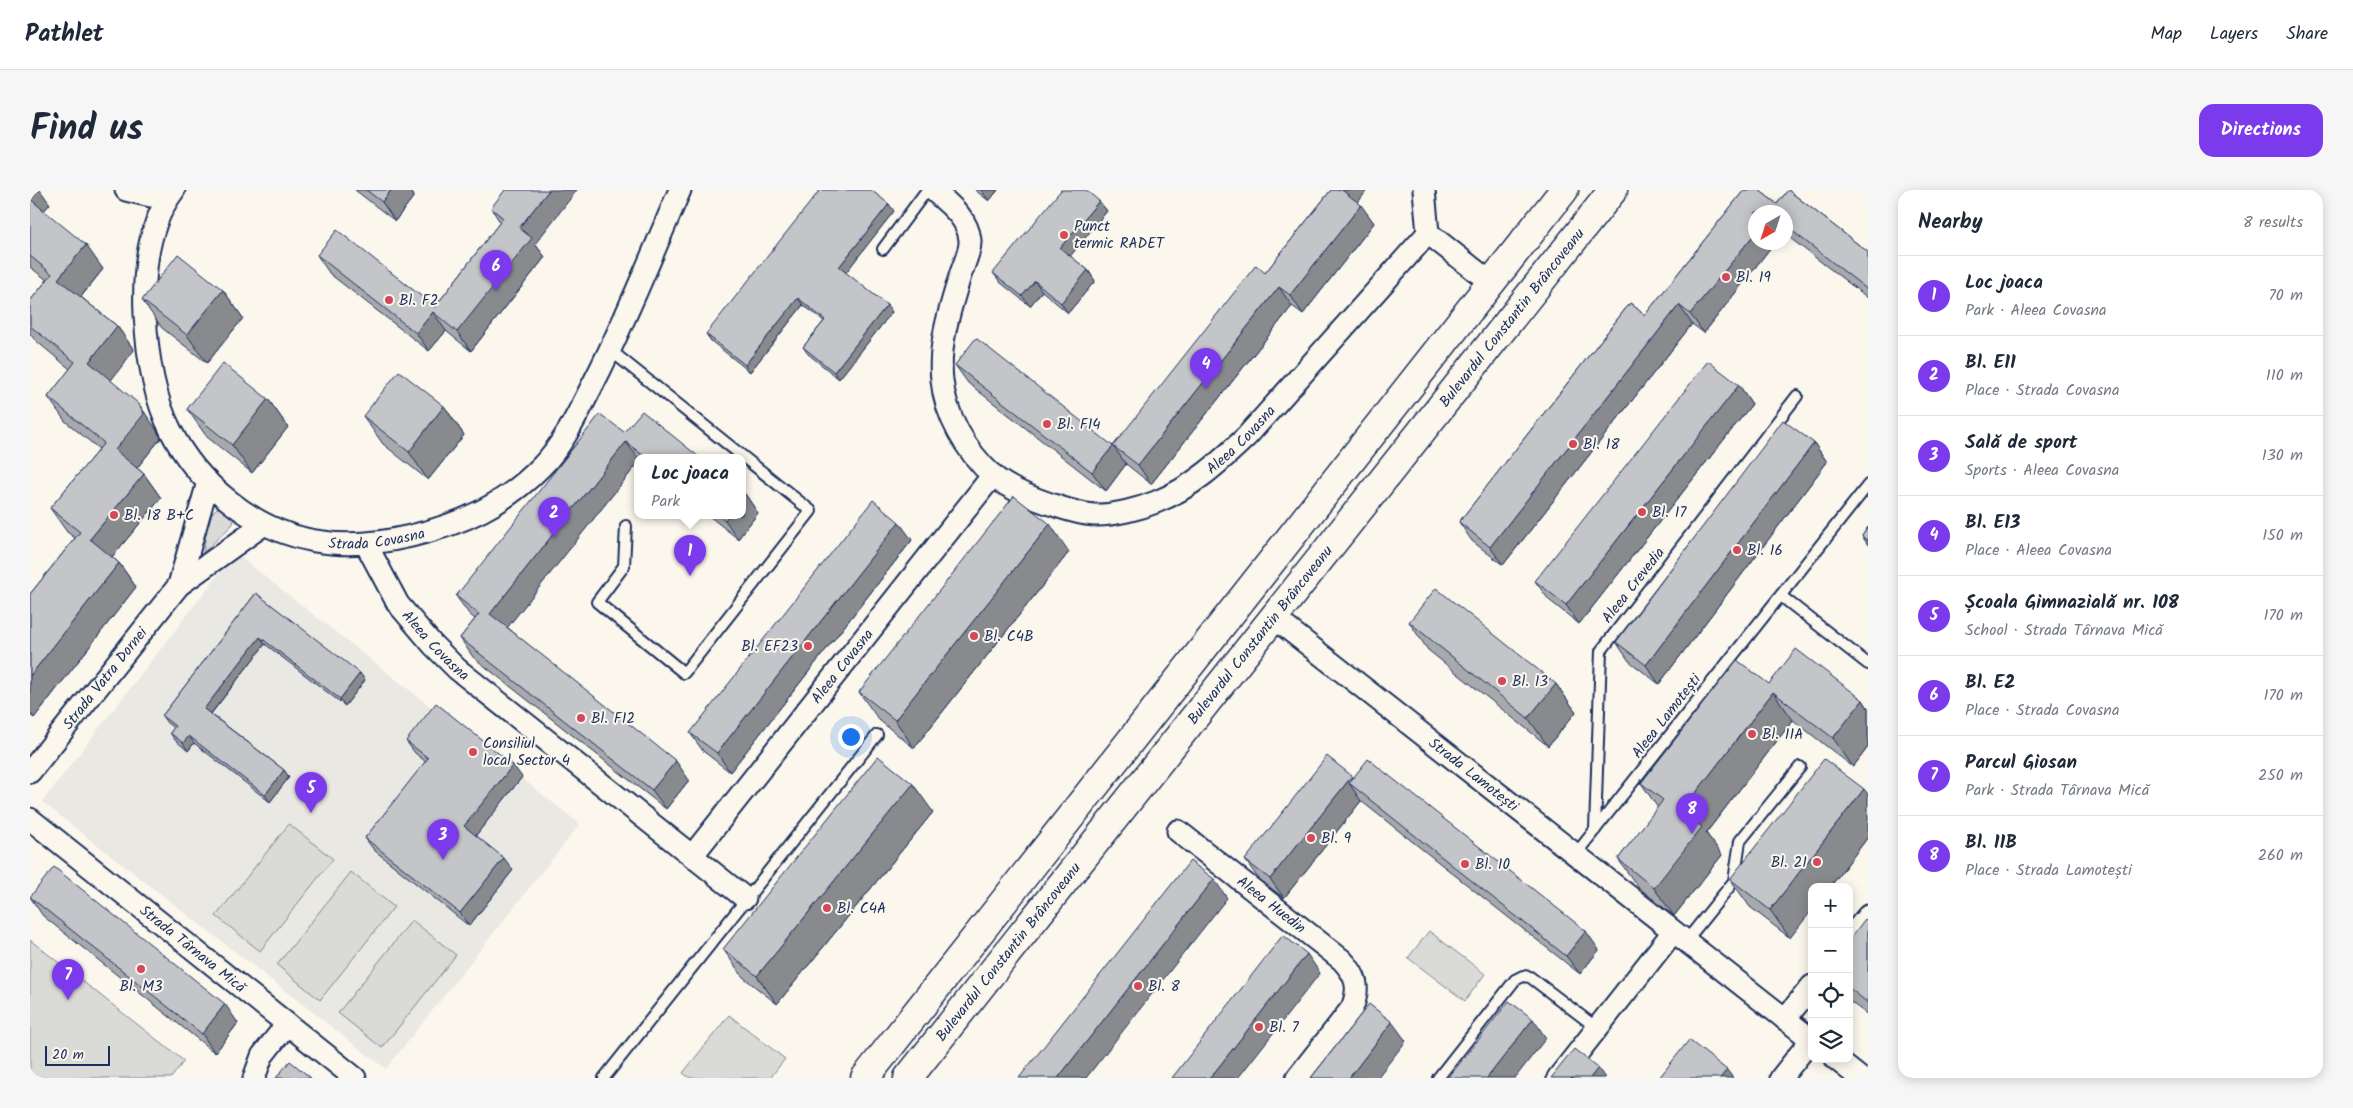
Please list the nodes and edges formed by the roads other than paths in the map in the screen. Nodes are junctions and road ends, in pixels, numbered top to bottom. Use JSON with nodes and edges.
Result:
{"nodes":[{"id":1,"x":126,"y":190,"type":"edge"},
{"id":2,"x":680,"y":190,"type":"edge"},
{"id":3,"x":928,"y":190,"type":"edge"},
{"id":4,"x":932,"y":190,"type":"edge"},
{"id":5,"x":1424,"y":190,"type":"edge"},
{"id":6,"x":1564,"y":190,"type":"edge"},
{"id":7,"x":1613,"y":190,"type":"edge"},
{"id":8,"x":173,"y":192,"type":"edge"},
{"id":9,"x":1428,"y":234,"type":"junction"},
{"id":10,"x":883,"y":249,"type":"dead end"},
{"id":11,"x":1490,"y":282,"type":"junction"},
{"id":12,"x":610,"y":350,"type":"junction"},
{"id":13,"x":1797,"y":396,"type":"dead end"},
{"id":14,"x":740,"y":454,"type":"edge"},
{"id":15,"x":746,"y":459,"type":"edge"},
{"id":16,"x":993,"y":475,"type":"junction"},
{"id":17,"x":208,"y":482,"type":"junction"},
{"id":18,"x":1868,"y":485,"type":"edge"},
{"id":19,"x":263,"y":525,"type":"junction"},
{"id":20,"x":626,"y":526,"type":"dead end"},
{"id":21,"x":366,"y":544,"type":"junction"},
{"id":22,"x":179,"y":585,"type":"junction"},
{"id":23,"x":1781,"y":596,"type":"junction"},
{"id":24,"x":1273,"y":617,"type":"junction"},
{"id":25,"x":1868,"y":662,"type":"edge"},
{"id":26,"x":877,"y":735,"type":"edge"},
{"id":27,"x":1800,"y":767,"type":"dead end"},
{"id":28,"x":30,"y":772,"type":"edge"},
{"id":29,"x":30,"y":819,"type":"edge"},
{"id":30,"x":1595,"y":830,"type":"junction"},
{"id":31,"x":1178,"y":832,"type":"dead end"},
{"id":32,"x":1575,"y":855,"type":"junction"},
{"id":33,"x":692,"y":856,"type":"junction"},
{"id":34,"x":745,"y":898,"type":"junction"},
{"id":35,"x":1868,"y":916,"type":"edge"},
{"id":36,"x":1853,"y":934,"type":"edge"},
{"id":37,"x":1679,"y":936,"type":"junction"},
{"id":38,"x":1808,"y":991,"type":"edge"},
{"id":39,"x":1785,"y":1019,"type":"junction"},
{"id":40,"x":287,"y":1024,"type":"junction"},
{"id":41,"x":1597,"y":1028,"type":"junction"},
{"id":42,"x":1808,"y":1037,"type":"edge"},
{"id":43,"x":1808,"y":1045,"type":"edge"},
{"id":44,"x":1841,"y":1063,"type":"edge"},
{"id":45,"x":254,"y":1078,"type":"edge"},
{"id":46,"x":355,"y":1078,"type":"edge"},
{"id":47,"x":604,"y":1078,"type":"edge"},
{"id":48,"x":865,"y":1078,"type":"edge"},
{"id":49,"x":908,"y":1078,"type":"edge"},
{"id":50,"x":1297,"y":1078,"type":"edge"},
{"id":51,"x":1438,"y":1078,"type":"edge"},
{"id":52,"x":1558,"y":1078,"type":"edge"},
{"id":53,"x":1780,"y":1078,"type":"edge"},
{"id":54,"x":1860,"y":1078,"type":"edge"}],
"edges":[{"from":1,"to":8,"type":"street","name":"Strada Covasna"},
{"from":2,"to":12,"type":"street","name":"Strada Covasna"},
{"from":3,"to":10,"type":"lane"},
{"from":4,"to":16,"type":"street","name":"Aleea Covasna"},
{"from":5,"to":9,"type":"street"},
{"from":6,"to":11,"type":"main road"},
{"from":7,"to":24,"type":"main road","name":"Bulevardul Constantin Brâncoveanu"},
{"from":8,"to":17,"type":"street","name":"Strada Covasna"},
{"from":9,"to":11,"type":"street"},
{"from":9,"to":16,"type":"street","name":"Aleea Covasna"},
{"from":11,"to":48,"type":"main road"},
{"from":12,"to":14,"type":"lane"},
{"from":12,"to":21,"type":"street","name":"Strada Covasna"},
{"from":13,"to":30,"type":"lane","name":"Aleea Crevedia"},
{"from":15,"to":20,"type":"lane"},
{"from":16,"to":33,"type":"street","name":"Aleea Covasna"},
{"from":17,"to":19,"type":"street","name":"Strada Covasna"},
{"from":17,"to":22,"type":"street","name":"Strada Vatra Dornei"},
{"from":18,"to":23,"type":"lane","name":"Aleea Lamotești"},
{"from":19,"to":21,"type":"street","name":"Strada Covasna"},
{"from":19,"to":22,"type":"street","name":"Strada Vatra Dornei"},
{"from":21,"to":33,"type":"street","name":"Aleea Covasna"},
{"from":22,"to":28,"type":"street","name":"Strada Vatra Dornei"},
{"from":23,"to":25,"type":"lane"},
{"from":23,"to":30,"type":"lane","name":"Aleea Lamotești"},
{"from":24,"to":32,"type":"street","name":"Strada Lamotești"},
{"from":24,"to":49,"type":"main road","name":"Bulevardul Constantin Brâncoveanu"},
{"from":26,"to":34,"type":"lane"},
{"from":27,"to":37,"type":"lane"},
{"from":29,"to":40,"type":"street","name":"Strada Târnava Mică"},
{"from":30,"to":32,"type":"lane","name":"Aleea Lamotești"},
{"from":31,"to":50,"type":"street","name":"Aleea Huedin"},
{"from":32,"to":37,"type":"street","name":"Strada Lamotești"},
{"from":33,"to":34,"type":"street","name":"Aleea Covasna"},
{"from":34,"to":47,"type":"lane"},
{"from":35,"to":36,"type":"street"},
{"from":37,"to":39,"type":"street","name":"Strada Lamotești"},
{"from":37,"to":41,"type":"street"},
{"from":38,"to":39,"type":"street"},
{"from":39,"to":42,"type":"street","name":"Strada Lamotești"},
{"from":40,"to":45,"type":"street"},
{"from":40,"to":46,"type":"street","name":"Strada Târnava Mică"},
{"from":41,"to":51,"type":"lane"},
{"from":41,"to":52,"type":"street"},
{"from":43,"to":53,"type":"street","name":"Strada Lamotești"},
{"from":44,"to":54,"type":"street"}]}
